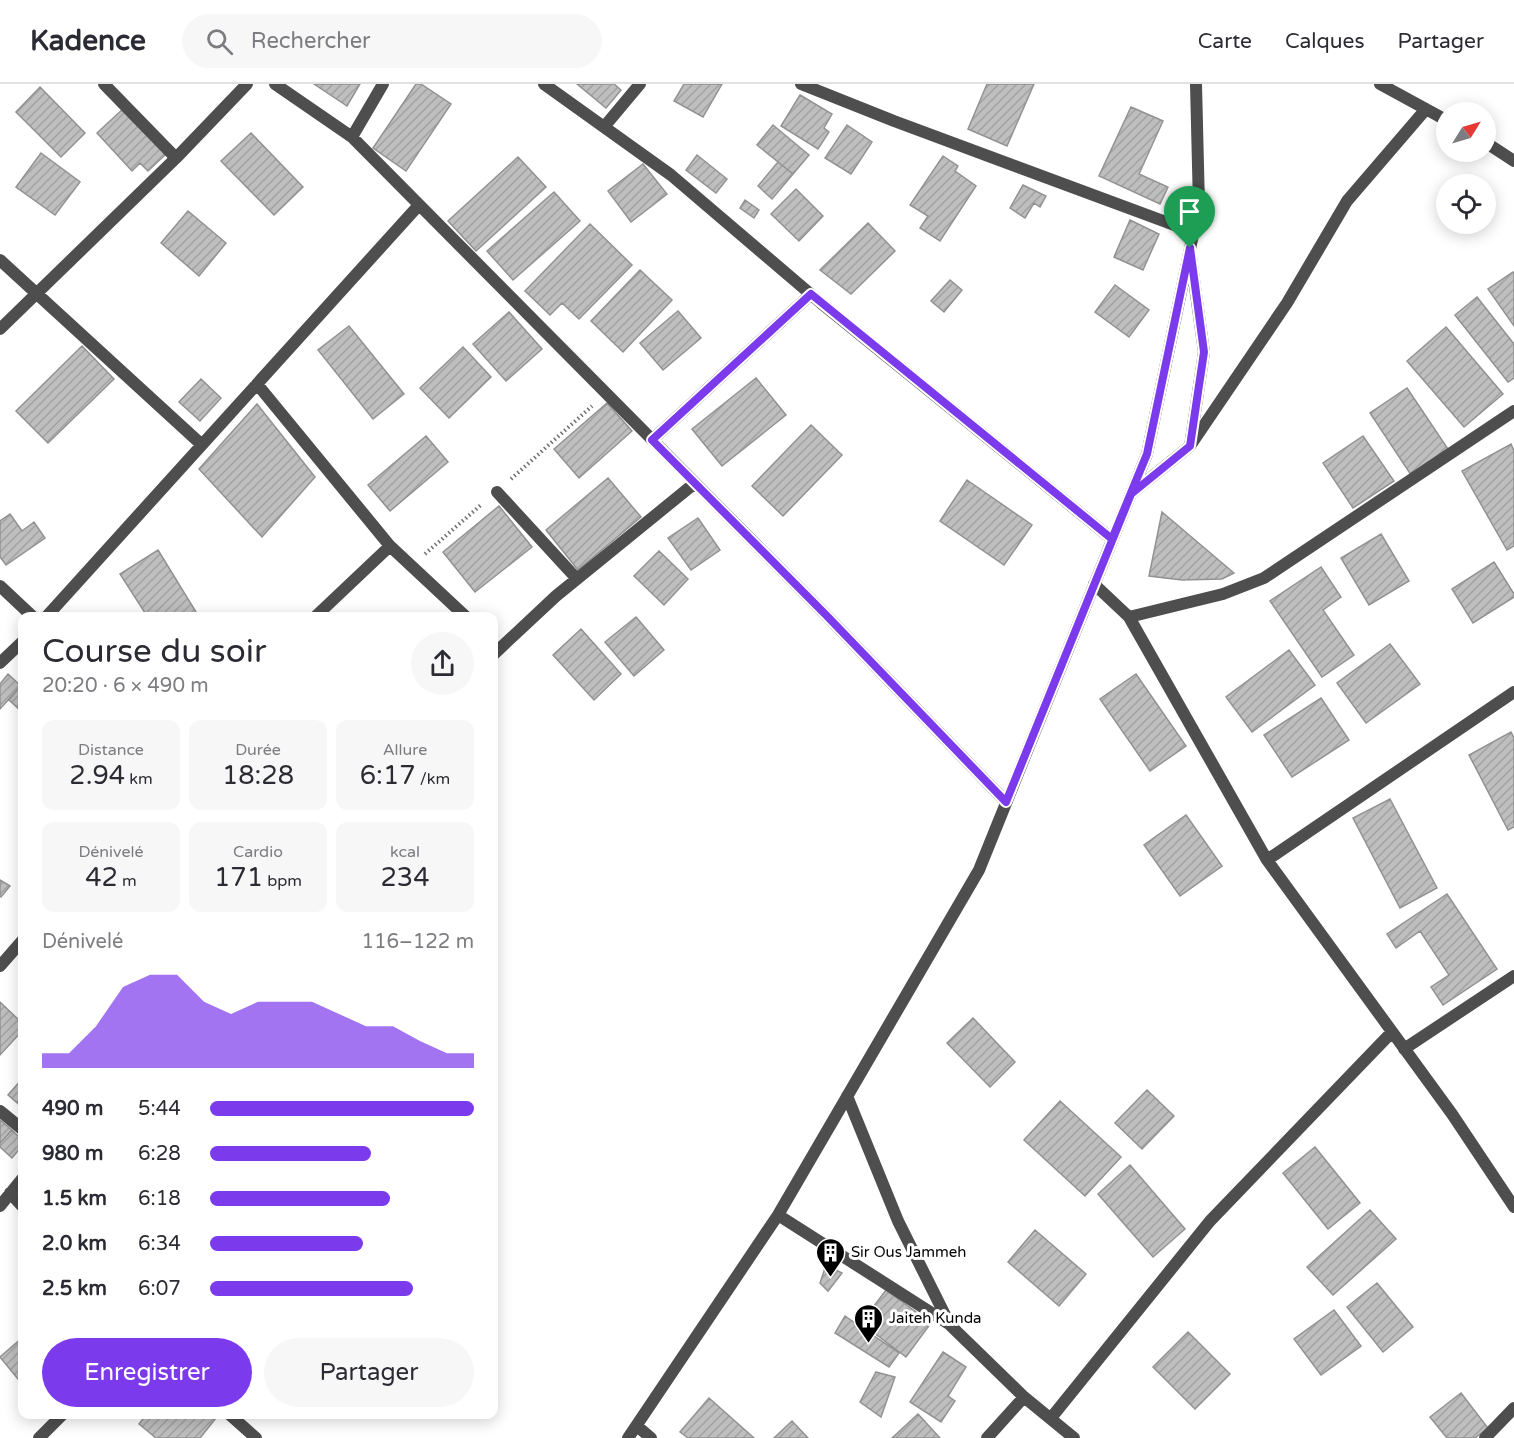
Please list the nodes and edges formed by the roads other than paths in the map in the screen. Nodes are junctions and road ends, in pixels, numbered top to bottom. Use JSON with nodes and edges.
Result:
{"nodes":[{"id":1,"x":104,"y":84,"type":"edge"},
{"id":2,"x":247,"y":84,"type":"edge"},
{"id":3,"x":275,"y":84,"type":"edge"},
{"id":4,"x":383,"y":84,"type":"edge"},
{"id":5,"x":544,"y":84,"type":"edge"},
{"id":6,"x":640,"y":84,"type":"edge"},
{"id":7,"x":801,"y":84,"type":"edge"},
{"id":8,"x":1196,"y":84,"type":"edge"},
{"id":9,"x":1380,"y":84,"type":"edge"},
{"id":10,"x":1426,"y":109,"type":"junction"},
{"id":11,"x":1436,"y":114,"type":"edge"},
{"id":12,"x":604,"y":127,"type":"junction"},
{"id":13,"x":352,"y":137,"type":"junction"},
{"id":14,"x":1496,"y":149,"type":"edge"},
{"id":15,"x":176,"y":158,"type":"junction"},
{"id":16,"x":1514,"y":161,"type":"edge"},
{"id":17,"x":419,"y":205,"type":"junction"},
{"id":18,"x":1193,"y":232,"type":"junction"},
{"id":19,"x":1190,"y":248,"type":"junction"},
{"id":20,"x":0,"y":260,"type":"edge"},
{"id":21,"x":36,"y":293,"type":"junction"},
{"id":22,"x":811,"y":294,"type":"junction"},
{"id":23,"x":0,"y":329,"type":"edge"},
{"id":24,"x":257,"y":384,"type":"junction"},
{"id":25,"x":1514,"y":411,"type":"edge"},
{"id":26,"x":652,"y":440,"type":"junction"},
{"id":27,"x":202,"y":445,"type":"junction"},
{"id":28,"x":1190,"y":446,"type":"junction"},
{"id":29,"x":694,"y":483,"type":"junction"},
{"id":30,"x":497,"y":492,"type":"dead end"},
{"id":31,"x":1131,"y":494,"type":"junction"},
{"id":32,"x":1112,"y":539,"type":"junction"},
{"id":33,"x":390,"y":546,"type":"junction"},
{"id":34,"x":578,"y":579,"type":"junction"},
{"id":35,"x":1094,"y":584,"type":"junction"},
{"id":36,"x":0,"y":586,"type":"edge"},
{"id":37,"x":28,"y":612,"type":"edge"},
{"id":38,"x":51,"y":612,"type":"edge"},
{"id":39,"x":320,"y":612,"type":"edge"},
{"id":40,"x":461,"y":612,"type":"edge"},
{"id":41,"x":1129,"y":617,"type":"junction"},
{"id":42,"x":18,"y":646,"type":"edge"},
{"id":43,"x":498,"y":646,"type":"edge"},
{"id":44,"x":0,"y":663,"type":"edge"},
{"id":45,"x":1514,"y":692,"type":"edge"},
{"id":46,"x":1006,"y":802,"type":"junction"},
{"id":47,"x":1267,"y":860,"type":"junction"},
{"id":48,"x":18,"y":946,"type":"edge"},
{"id":49,"x":0,"y":966,"type":"edge"},
{"id":50,"x":1514,"y":976,"type":"edge"},
{"id":51,"x":1392,"y":1032,"type":"junction"},
{"id":52,"x":1404,"y":1048,"type":"junction"},
{"id":53,"x":847,"y":1096,"type":"junction"},
{"id":54,"x":0,"y":1111,"type":"edge"},
{"id":55,"x":18,"y":1126,"type":"edge"},
{"id":56,"x":18,"y":1184,"type":"edge"},
{"id":57,"x":10,"y":1193,"type":"junction"},
{"id":58,"x":18,"y":1202,"type":"edge"},
{"id":59,"x":0,"y":1206,"type":"edge"},
{"id":60,"x":1514,"y":1207,"type":"edge"},
{"id":61,"x":778,"y":1215,"type":"junction"},
{"id":62,"x":949,"y":1324,"type":"junction"},
{"id":63,"x":1024,"y":1397,"type":"junction"},
{"id":64,"x":1514,"y":1408,"type":"edge"},
{"id":65,"x":1051,"y":1418,"type":"junction"},
{"id":66,"x":58,"y":1419,"type":"edge"},
{"id":67,"x":235,"y":1419,"type":"edge"},
{"id":68,"x":637,"y":1426,"type":"junction"},
{"id":69,"x":39,"y":1438,"type":"edge"},
{"id":70,"x":256,"y":1438,"type":"edge"},
{"id":71,"x":628,"y":1438,"type":"edge"},
{"id":72,"x":651,"y":1438,"type":"edge"},
{"id":73,"x":987,"y":1438,"type":"edge"},
{"id":74,"x":1074,"y":1438,"type":"edge"},
{"id":75,"x":1485,"y":1438,"type":"edge"}],
"edges":[{"from":1,"to":15,"type":"street"},
{"from":2,"to":15,"type":"street"},
{"from":3,"to":13,"type":"street"},
{"from":4,"to":13,"type":"street"},
{"from":5,"to":12,"type":"street"},
{"from":6,"to":12,"type":"street"},
{"from":7,"to":18,"type":"street"},
{"from":8,"to":18,"type":"street"},
{"from":9,"to":10,"type":"street"},
{"from":10,"to":11,"type":"street"},
{"from":10,"to":28,"type":"street"},
{"from":12,"to":22,"type":"street"},
{"from":13,"to":17,"type":"street"},
{"from":14,"to":16,"type":"street"},
{"from":15,"to":21,"type":"street"},
{"from":17,"to":24,"type":"street"},
{"from":17,"to":26,"type":"street"},
{"from":18,"to":19,"type":"street"},
{"from":19,"to":28,"type":"street"},
{"from":19,"to":31,"type":"street"},
{"from":20,"to":21,"type":"street"},
{"from":21,"to":23,"type":"street"},
{"from":21,"to":27,"type":"street"},
{"from":22,"to":26,"type":"street"},
{"from":22,"to":32,"type":"street"},
{"from":24,"to":27,"type":"street"},
{"from":24,"to":33,"type":"street"},
{"from":25,"to":41,"type":"street"},
{"from":26,"to":29,"type":"street"},
{"from":27,"to":38,"type":"street"},
{"from":28,"to":31,"type":"street"},
{"from":29,"to":34,"type":"street"},
{"from":29,"to":46,"type":"street"},
{"from":30,"to":34,"type":"street"},
{"from":31,"to":32,"type":"street"},
{"from":32,"to":35,"type":"street"},
{"from":33,"to":39,"type":"street"},
{"from":33,"to":40,"type":"street"},
{"from":34,"to":43,"type":"street"},
{"from":35,"to":41,"type":"street"},
{"from":35,"to":46,"type":"street"},
{"from":36,"to":37,"type":"street"},
{"from":41,"to":47,"type":"street"},
{"from":42,"to":44,"type":"street"},
{"from":45,"to":47,"type":"street"},
{"from":46,"to":53,"type":"street"},
{"from":47,"to":51,"type":"street"},
{"from":48,"to":49,"type":"street"},
{"from":50,"to":52,"type":"street"},
{"from":51,"to":52,"type":"street"},
{"from":51,"to":65,"type":"street"},
{"from":52,"to":60,"type":"street"},
{"from":53,"to":61,"type":"street"},
{"from":53,"to":62,"type":"street"},
{"from":54,"to":55,"type":"street"},
{"from":56,"to":57,"type":"street"},
{"from":57,"to":58,"type":"street"},
{"from":57,"to":59,"type":"street"},
{"from":61,"to":62,"type":"street"},
{"from":61,"to":68,"type":"street"},
{"from":62,"to":63,"type":"street"},
{"from":63,"to":65,"type":"street"},
{"from":63,"to":73,"type":"street"},
{"from":64,"to":75,"type":"street"},
{"from":65,"to":74,"type":"street"},
{"from":66,"to":69,"type":"street"},
{"from":67,"to":70,"type":"street"},
{"from":68,"to":71,"type":"street"},
{"from":68,"to":72,"type":"street"}]}
